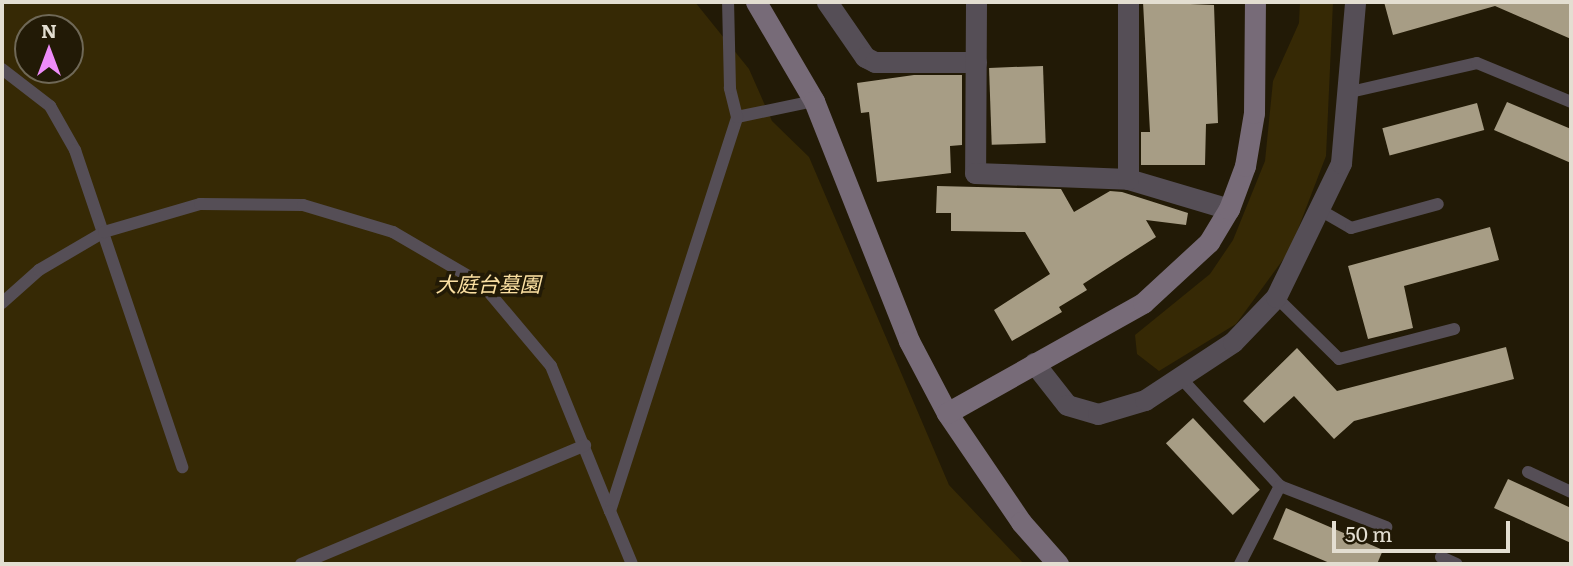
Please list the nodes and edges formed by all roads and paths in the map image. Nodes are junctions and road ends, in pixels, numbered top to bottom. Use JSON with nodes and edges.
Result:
{"nodes":[{"id":1,"x":728,"y":2,"type":"edge"},
{"id":2,"x":756,"y":2,"type":"edge"},
{"id":3,"x":827,"y":2,"type":"edge"},
{"id":4,"x":976,"y":2,"type":"edge"},
{"id":5,"x":1128,"y":2,"type":"edge"},
{"id":6,"x":1255,"y":2,"type":"edge"},
{"id":7,"x":1355,"y":2,"type":"edge"},
{"id":8,"x":976,"y":62,"type":"junction"},
{"id":9,"x":2,"y":69,"type":"edge"},
{"id":10,"x":1346,"y":93,"type":"junction"},
{"id":11,"x":814,"y":101,"type":"junction"},
{"id":12,"x":1571,"y":102,"type":"edge"},
{"id":13,"x":737,"y":117,"type":"junction"},
{"id":14,"x":1128,"y":179,"type":"junction"},
{"id":15,"x":1438,"y":204,"type":"dead end"},
{"id":16,"x":1230,"y":209,"type":"junction"},
{"id":17,"x":1320,"y":210,"type":"junction"},
{"id":18,"x":104,"y":232,"type":"junction"},
{"id":19,"x":1276,"y":297,"type":"junction"},
{"id":20,"x":2,"y":303,"type":"edge"},
{"id":21,"x":1454,"y":329,"type":"dead end"},
{"id":22,"x":1034,"y":363,"type":"junction"},
{"id":23,"x":1180,"y":377,"type":"junction"},
{"id":24,"x":947,"y":413,"type":"junction"},
{"id":25,"x":585,"y":445,"type":"junction"},
{"id":26,"x":182,"y":467,"type":"dead end"},
{"id":27,"x":1528,"y":471,"type":"dead end"},
{"id":28,"x":1280,"y":486,"type":"junction"},
{"id":29,"x":1571,"y":492,"type":"edge"},
{"id":30,"x":610,"y":511,"type":"junction"},
{"id":31,"x":1386,"y":527,"type":"dead end"},
{"id":32,"x":1441,"y":557,"type":"dead end"},
{"id":33,"x":301,"y":564,"type":"edge"},
{"id":34,"x":632,"y":564,"type":"edge"},
{"id":35,"x":1059,"y":564,"type":"edge"},
{"id":36,"x":1240,"y":564,"type":"edge"},
{"id":37,"x":1457,"y":564,"type":"edge"}],
"edges":[{"from":1,"to":13,"type":"lane"},
{"from":2,"to":11,"type":"street"},
{"from":3,"to":8,"type":"street"},
{"from":4,"to":8,"type":"street"},
{"from":5,"to":14,"type":"street"},
{"from":6,"to":16,"type":"street"},
{"from":7,"to":10,"type":"street"},
{"from":8,"to":14,"type":"street"},
{"from":9,"to":18,"type":"lane"},
{"from":10,"to":12,"type":"lane"},
{"from":10,"to":17,"type":"street"},
{"from":11,"to":13,"type":"lane"},
{"from":11,"to":24,"type":"street"},
{"from":13,"to":30,"type":"lane"},
{"from":14,"to":16,"type":"street"},
{"from":15,"to":17,"type":"lane"},
{"from":16,"to":22,"type":"street"},
{"from":17,"to":19,"type":"street"},
{"from":18,"to":20,"type":"lane"},
{"from":18,"to":25,"type":"lane"},
{"from":18,"to":26,"type":"lane"},
{"from":19,"to":21,"type":"lane"},
{"from":19,"to":23,"type":"street"},
{"from":22,"to":23,"type":"street"},
{"from":22,"to":24,"type":"street"},
{"from":23,"to":28,"type":"lane"},
{"from":24,"to":35,"type":"street"},
{"from":25,"to":30,"type":"lane"},
{"from":25,"to":33,"type":"lane"},
{"from":27,"to":29,"type":"lane"},
{"from":28,"to":31,"type":"lane"},
{"from":28,"to":36,"type":"lane"},
{"from":30,"to":34,"type":"lane"},
{"from":32,"to":37,"type":"lane"}]}
